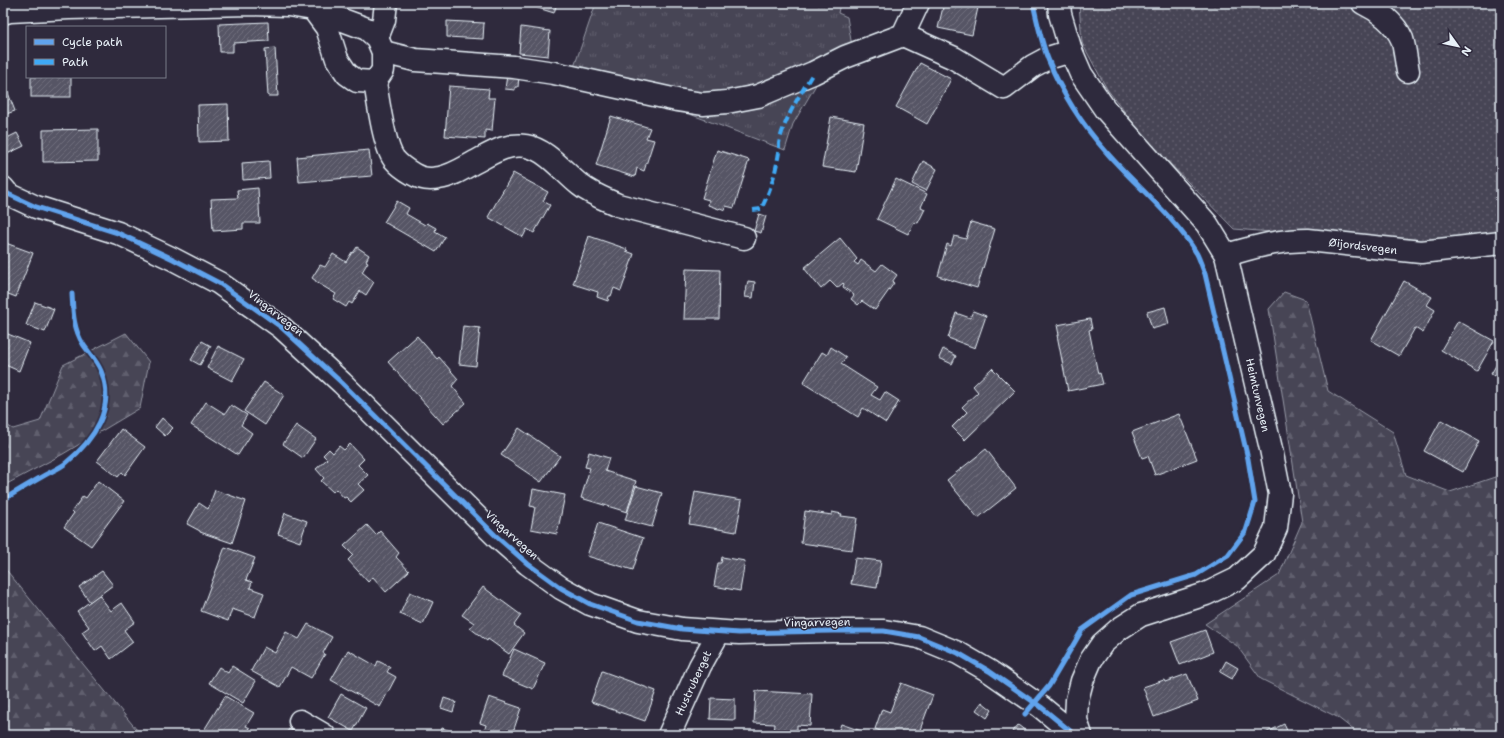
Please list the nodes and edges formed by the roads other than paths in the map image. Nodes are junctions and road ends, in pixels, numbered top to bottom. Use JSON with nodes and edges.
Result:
{"nodes":[{"id":1,"x":386,"y":3,"type":"edge"},
{"id":2,"x":918,"y":3,"type":"edge"},
{"id":3,"x":1059,"y":3,"type":"edge"},
{"id":4,"x":1363,"y":3,"type":"edge"},
{"id":5,"x":313,"y":9,"type":"junction"},
{"id":6,"x":3,"y":13,"type":"edge"},
{"id":7,"x":903,"y":35,"type":"junction"},
{"id":8,"x":380,"y":45,"type":"junction"},
{"id":9,"x":1071,"y":51,"type":"junction"},
{"id":10,"x":1408,"y":71,"type":"dead end"},
{"id":11,"x":375,"y":82,"type":"junction"},
{"id":12,"x":3,"y":188,"type":"edge"},
{"id":13,"x":744,"y":238,"type":"dead end"},
{"id":14,"x":1501,"y":243,"type":"edge"},
{"id":15,"x":1226,"y":255,"type":"junction"},
{"id":16,"x":719,"y":632,"type":"junction"},
{"id":17,"x":300,"y":721,"type":"dead end"},
{"id":18,"x":324,"y":735,"type":"edge"},
{"id":19,"x":669,"y":735,"type":"edge"},
{"id":20,"x":1075,"y":735,"type":"edge"},
{"id":21,"x":1081,"y":735,"type":"edge"}],
"edges":[{"from":1,"to":8,"type":"street"},
{"from":2,"to":7,"type":"street"},
{"from":3,"to":9,"type":"street","name":"Heimtunvegen"},
{"from":4,"to":10,"type":"street"},
{"from":5,"to":6,"type":"street"},
{"from":5,"to":8,"type":"street"},
{"from":5,"to":11,"type":"street"},
{"from":7,"to":8,"type":"street"},
{"from":7,"to":9,"type":"street"},
{"from":8,"to":11,"type":"street"},
{"from":9,"to":15,"type":"street","name":"Heimtunvegen"},
{"from":11,"to":13,"type":"street"},
{"from":12,"to":16,"type":"street","name":"Vingarvegen"},
{"from":14,"to":15,"type":"street","name":"Øijordsvegen"},
{"from":15,"to":21,"type":"street","name":"Heimtunvegen"},
{"from":16,"to":19,"type":"street","name":"Hustruberget"},
{"from":16,"to":20,"type":"street","name":"Vingarvegen"},
{"from":17,"to":18,"type":"street"}]}
